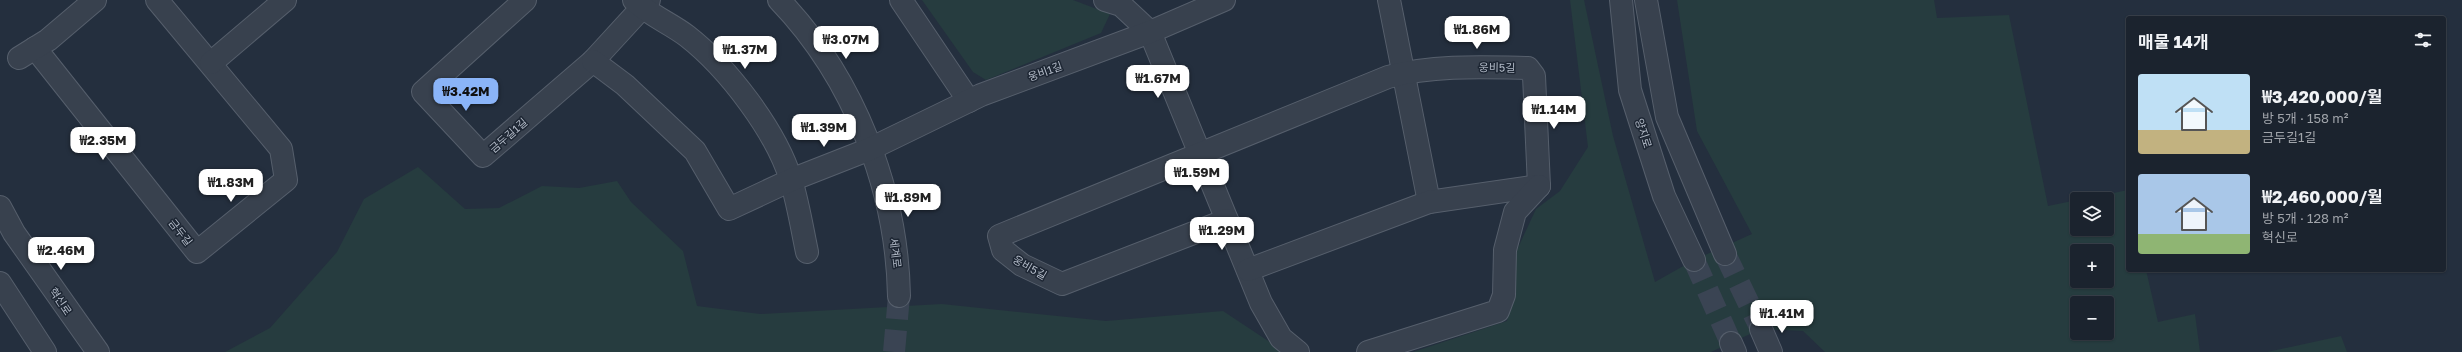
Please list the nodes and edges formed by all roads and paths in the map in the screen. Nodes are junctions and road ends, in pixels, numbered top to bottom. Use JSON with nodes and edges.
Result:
{"nodes":[{"id":1,"x":95,"y":0,"type":"edge"},
{"id":2,"x":157,"y":0,"type":"edge"},
{"id":3,"x":285,"y":0,"type":"edge"},
{"id":4,"x":525,"y":0,"type":"edge"},
{"id":5,"x":779,"y":0,"type":"edge"},
{"id":6,"x":901,"y":0,"type":"edge"},
{"id":7,"x":1105,"y":0,"type":"edge"},
{"id":8,"x":1224,"y":0,"type":"edge"},
{"id":9,"x":1389,"y":0,"type":"edge"},
{"id":10,"x":1621,"y":0,"type":"edge"},
{"id":11,"x":1646,"y":0,"type":"edge"},
{"id":12,"x":642,"y":3,"type":"edge"},
{"id":13,"x":1150,"y":32,"type":"junction"},
{"id":14,"x":593,"y":61,"type":"junction"},
{"id":15,"x":211,"y":62,"type":"junction"},
{"id":16,"x":1403,"y":73,"type":"junction"},
{"id":17,"x":969,"y":101,"type":"junction"},
{"id":18,"x":870,"y":149,"type":"junction"},
{"id":19,"x":1198,"y":153,"type":"junction"},
{"id":20,"x":791,"y":180,"type":"junction"},
{"id":21,"x":1539,"y":186,"type":"junction"},
{"id":22,"x":1429,"y":202,"type":"junction"},
{"id":23,"x":0,"y":207,"type":"edge"},
{"id":24,"x":1227,"y":220,"type":"junction"},
{"id":25,"x":807,"y":252,"type":"dead end"},
{"id":26,"x":1725,"y":254,"type":"tunnel mouth"},
{"id":27,"x":1694,"y":260,"type":"tunnel mouth"},
{"id":28,"x":1248,"y":270,"type":"junction"},
{"id":29,"x":0,"y":283,"type":"edge"},
{"id":30,"x":899,"y":296,"type":"tunnel mouth"},
{"id":31,"x":1761,"y":329,"type":"tunnel mouth"},
{"id":32,"x":45,"y":352,"type":"edge"},
{"id":33,"x":98,"y":352,"type":"edge"},
{"id":34,"x":1298,"y":352,"type":"edge"},
{"id":35,"x":1368,"y":352,"type":"edge"},
{"id":36,"x":1771,"y":352,"type":"edge"}],
"edges":[{"from":1,"to":15,"type":"street","name":"금두길"},
{"from":2,"to":15,"type":"street","name":"금두길"},
{"from":3,"to":15,"type":"street"},
{"from":4,"to":14,"type":"street","name":"금두길1길"},
{"from":5,"to":18,"type":"street","name":"세계로"},
{"from":6,"to":17,"type":"street"},
{"from":7,"to":13,"type":"street"},
{"from":8,"to":13,"type":"street","name":"웅비1길"},
{"from":9,"to":16,"type":"street"},
{"from":10,"to":27,"type":"street","name":"양지로"},
{"from":11,"to":26,"type":"street"},
{"from":12,"to":14,"type":"street","name":"금두길1길"},
{"from":12,"to":20,"type":"street","name":"금두길1길"},
{"from":13,"to":17,"type":"street","name":"웅비1길"},
{"from":13,"to":19,"type":"street"},
{"from":14,"to":20,"type":"street"},
{"from":16,"to":19,"type":"street","name":"웅비5길"},
{"from":16,"to":21,"type":"street","name":"웅비5길"},
{"from":16,"to":22,"type":"street"},
{"from":17,"to":18,"type":"street","name":"웅비1길"},
{"from":18,"to":20,"type":"street"},
{"from":18,"to":30,"type":"street","name":"세계로"},
{"from":19,"to":24,"type":"street"},
{"from":19,"to":24,"type":"street","name":"웅비5길"},
{"from":20,"to":25,"type":"street","name":"금두길1길"},
{"from":21,"to":22,"type":"street"},
{"from":21,"to":35,"type":"street"},
{"from":22,"to":28,"type":"street"},
{"from":23,"to":33,"type":"street","name":"혁신로"},
{"from":24,"to":28,"type":"street"},
{"from":28,"to":34,"type":"street"},
{"from":29,"to":32,"type":"street"},
{"from":31,"to":36,"type":"street"}]}
